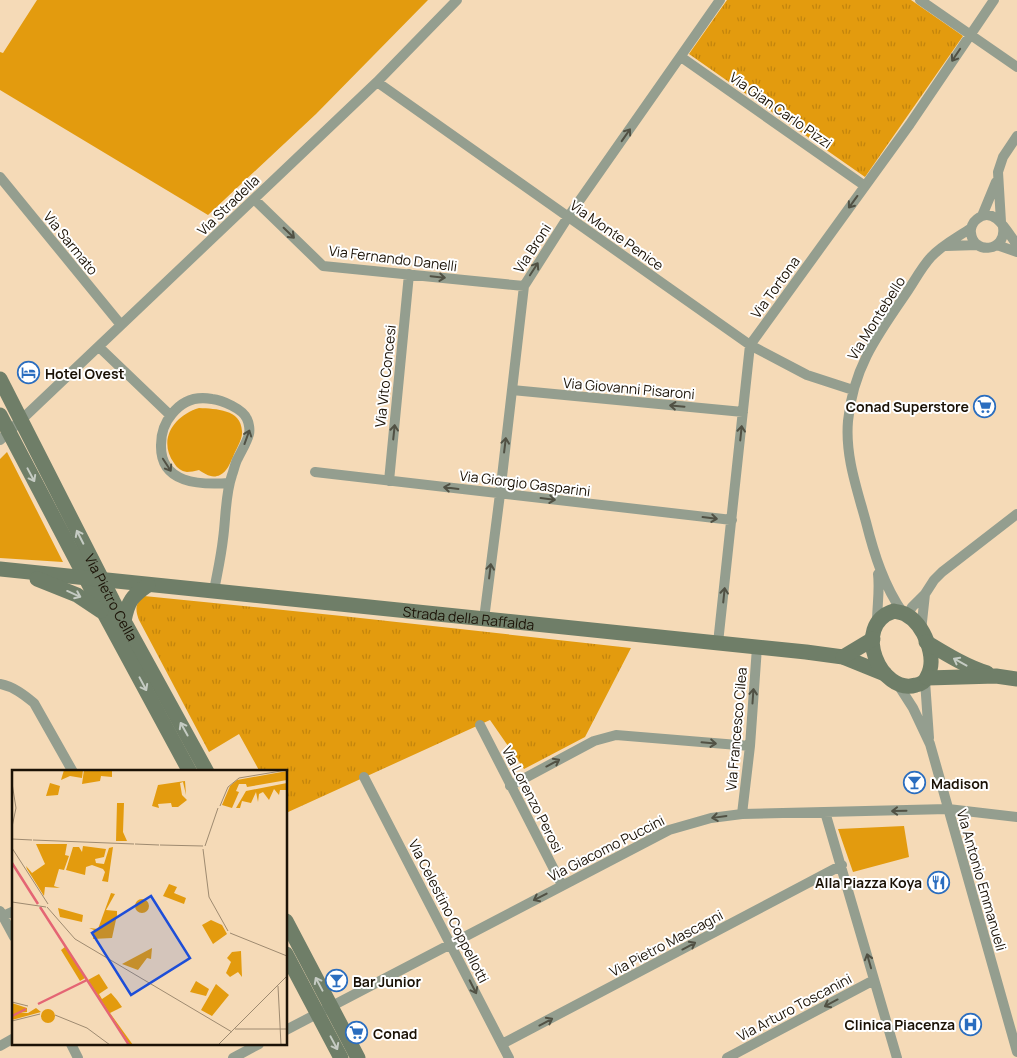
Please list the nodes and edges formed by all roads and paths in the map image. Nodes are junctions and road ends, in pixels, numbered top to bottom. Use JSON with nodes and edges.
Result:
{"nodes":[{"id":1,"x":457,"y":0,"type":"edge"},
{"id":2,"x":720,"y":0,"type":"edge"},
{"id":3,"x":920,"y":0,"type":"edge"},
{"id":4,"x":994,"y":0,"type":"edge"},
{"id":5,"x":970,"y":35,"type":"junction"},
{"id":6,"x":681,"y":57,"type":"junction"},
{"id":7,"x":1017,"y":67,"type":"edge"},
{"id":8,"x":377,"y":82,"type":"junction"},
{"id":9,"x":1017,"y":136,"type":"edge"},
{"id":10,"x":0,"y":178,"type":"edge"},
{"id":11,"x":997,"y":179,"type":"junction"},
{"id":12,"x":865,"y":186,"type":"junction"},
{"id":13,"x":254,"y":199,"type":"junction"},
{"id":14,"x":982,"y":216,"type":"junction"},
{"id":15,"x":568,"y":217,"type":"junction"},
{"id":16,"x":1002,"y":224,"type":"junction"},
{"id":17,"x":971,"y":228,"type":"junction"},
{"id":18,"x":978,"y":245,"type":"junction"},
{"id":19,"x":996,"y":245,"type":"junction"},
{"id":20,"x":1017,"y":245,"type":"edge"},
{"id":21,"x":944,"y":246,"type":"junction"},
{"id":22,"x":1017,"y":252,"type":"edge"},
{"id":23,"x":409,"y":274,"type":"junction"},
{"id":24,"x":524,"y":286,"type":"junction"},
{"id":25,"x":122,"y":325,"type":"junction"},
{"id":26,"x":750,"y":345,"type":"junction"},
{"id":27,"x":99,"y":347,"type":"junction"},
{"id":28,"x":0,"y":379,"type":"edge"},
{"id":29,"x":512,"y":390,"type":"junction"},
{"id":30,"x":853,"y":390,"type":"junction"},
{"id":31,"x":743,"y":412,"type":"junction"},
{"id":32,"x":0,"y":415,"type":"edge"},
{"id":33,"x":170,"y":415,"type":"junction"},
{"id":34,"x":11,"y":430,"type":"edge"},
{"id":35,"x":315,"y":472,"type":"dead end"},
{"id":36,"x":389,"y":481,"type":"junction"},
{"id":37,"x":230,"y":483,"type":"junction"},
{"id":38,"x":500,"y":494,"type":"junction"},
{"id":39,"x":1017,"y":514,"type":"edge"},
{"id":40,"x":732,"y":520,"type":"junction"},
{"id":41,"x":877,"y":560,"type":"junction"},
{"id":42,"x":6,"y":570,"type":"edge"},
{"id":43,"x":95,"y":579,"type":"junction"},
{"id":44,"x":148,"y":584,"type":"junction"},
{"id":45,"x":214,"y":591,"type":"junction"},
{"id":46,"x":925,"y":594,"type":"junction"},
{"id":47,"x":104,"y":613,"type":"junction"},
{"id":48,"x":905,"y":614,"type":"junction"},
{"id":49,"x":484,"y":619,"type":"junction"},
{"id":50,"x":124,"y":621,"type":"junction"},
{"id":51,"x":877,"y":623,"type":"junction"},
{"id":52,"x":924,"y":636,"type":"junction"},
{"id":53,"x":873,"y":639,"type":"junction"},
{"id":54,"x":718,"y":643,"type":"junction"},
{"id":55,"x":757,"y":647,"type":"junction"},
{"id":56,"x":843,"y":657,"type":"junction"},
{"id":57,"x":996,"y":676,"type":"junction"},
{"id":58,"x":891,"y":679,"type":"junction"},
{"id":59,"x":926,"y":679,"type":"junction"},
{"id":60,"x":1017,"y":679,"type":"edge"},
{"id":61,"x":0,"y":684,"type":"edge"},
{"id":62,"x":480,"y":725,"type":"dead end"},
{"id":63,"x":930,"y":744,"type":"junction"},
{"id":64,"x":750,"y":746,"type":"junction"},
{"id":65,"x":72,"y":770,"type":"edge"},
{"id":66,"x":189,"y":770,"type":"edge"},
{"id":67,"x":206,"y":770,"type":"edge"},
{"id":68,"x":364,"y":777,"type":"dead end"},
{"id":69,"x":510,"y":786,"type":"junction"},
{"id":70,"x":948,"y":809,"type":"junction"},
{"id":71,"x":825,"y":812,"type":"junction"},
{"id":72,"x":742,"y":814,"type":"junction"},
{"id":73,"x":1017,"y":817,"type":"edge"},
{"id":74,"x":842,"y":865,"type":"junction"},
{"id":75,"x":562,"y":885,"type":"junction"},
{"id":76,"x":1,"y":914,"type":"edge"},
{"id":77,"x":288,"y":926,"type":"edge"},
{"id":78,"x":12,"y":933,"type":"edge"},
{"id":79,"x":450,"y":943,"type":"junction"},
{"id":80,"x":288,"y":957,"type":"edge"},
{"id":81,"x":874,"y":980,"type":"junction"},
{"id":82,"x":324,"y":1009,"type":"junction"},
{"id":83,"x":288,"y":1029,"type":"edge"},
{"id":84,"x":12,"y":1039,"type":"edge"},
{"id":85,"x":502,"y":1044,"type":"junction"},
{"id":86,"x":0,"y":1046,"type":"edge"},
{"id":87,"x":72,"y":1046,"type":"edge"},
{"id":88,"x":255,"y":1046,"type":"edge"},
{"id":89,"x":1017,"y":1052,"type":"edge"},
{"id":90,"x":78,"y":1058,"type":"edge"},
{"id":91,"x":233,"y":1058,"type":"edge"},
{"id":92,"x":341,"y":1058,"type":"edge"},
{"id":93,"x":358,"y":1058,"type":"edge"},
{"id":94,"x":509,"y":1058,"type":"edge"},
{"id":95,"x":727,"y":1058,"type":"edge"},
{"id":96,"x":897,"y":1058,"type":"edge"}],
"edges":[{"from":1,"to":8,"type":"street","name":"Via Stradella"},
{"from":2,"to":6,"type":"street","name":"Via Broni"},
{"from":3,"to":5,"type":"street"},
{"from":4,"to":5,"type":"street","name":"Via Tortona"},
{"from":5,"to":7,"type":"street"},
{"from":5,"to":12,"type":"street","name":"Via Tortona","one_way":true},
{"from":6,"to":12,"type":"street","name":"Via Gian Carlo Pizzi"},
{"from":15,"to":6,"type":"street","name":"Via Broni","one_way":true},
{"from":8,"to":13,"type":"street","name":"Via Stradella"},
{"from":8,"to":15,"type":"street","name":"Via Monte Penice"},
{"from":9,"to":11,"type":"street"},
{"from":10,"to":25,"type":"street","name":"Via Sarmato"},
{"from":11,"to":14,"type":"street"},
{"from":11,"to":16,"type":"street"},
{"from":12,"to":26,"type":"street","name":"Via Tortona","one_way":true},
{"from":13,"to":23,"type":"street","name":"Via Fernando Danelli","one_way":true},
{"from":13,"to":25,"type":"street","name":"Via Stradella"},
{"from":14,"to":16,"type":"street"},
{"from":14,"to":17,"type":"street"},
{"from":24,"to":15,"type":"street","name":"Via Broni","one_way":true},
{"from":15,"to":26,"type":"street","name":"Via Monte Penice"},
{"from":16,"to":19,"type":"street"},
{"from":16,"to":20,"type":"street"},
{"from":17,"to":18,"type":"street"},
{"from":17,"to":21,"type":"street","name":"Via Montebello"},
{"from":18,"to":19,"type":"street"},
{"from":18,"to":21,"type":"street"},
{"from":19,"to":22,"type":"street"},
{"from":21,"to":30,"type":"street","name":"Via Montebello"},
{"from":23,"to":24,"type":"street","name":"Via Fernando Danelli","one_way":true},
{"from":36,"to":23,"type":"street","name":"Via Vito Concesi","one_way":true},
{"from":24,"to":29,"type":"street","name":"Via Broni"},
{"from":25,"to":27,"type":"street","name":"Via Stradella"},
{"from":26,"to":30,"type":"street","name":"Via Monte Penice"},
{"from":26,"to":31,"type":"street","name":"Via Tortona"},
{"from":27,"to":33,"type":"street"},
{"from":27,"to":34,"type":"street","name":"Via Stradella"},
{"from":28,"to":34,"type":"street"},
{"from":31,"to":29,"type":"street","name":"Via Giovanni Pisaroni","one_way":true},
{"from":38,"to":29,"type":"street","name":"Via Broni","one_way":true},
{"from":30,"to":41,"type":"street","name":"Via Montebello"},
{"from":40,"to":31,"type":"street","name":"Via Tortona","one_way":true},
{"from":32,"to":34,"type":"street"},
{"from":33,"to":37,"type":"street","one_way":true},
{"from":37,"to":33,"type":"street","one_way":true},
{"from":34,"to":43,"type":"street","name":"Via Pietro Cella"},
{"from":35,"to":36,"type":"street","name":"Via Giorgio Gasparini"},
{"from":38,"to":36,"type":"street","name":"Via Giorgio Gasparini","one_way":true},
{"from":37,"to":45,"type":"street"},
{"from":38,"to":40,"type":"street","name":"Via Giorgio Gasparini","one_way":true},
{"from":49,"to":38,"type":"street","name":"Via Broni","one_way":true},
{"from":39,"to":46,"type":"street"},
{"from":54,"to":40,"type":"street","name":"Via Tortona","one_way":true},
{"from":41,"to":48,"type":"street","name":"Via Montebello"},
{"from":41,"to":51,"type":"street","name":"Via Montebello"},
{"from":42,"to":43,"type":"street","name":"Strada della Raffalda"},
{"from":42,"to":47,"type":"street","one_way":true},
{"from":43,"to":44,"type":"street","name":"Strada della Raffalda"},
{"from":43,"to":47,"type":"street","name":"Via Pietro Cella"},
{"from":43,"to":50,"type":"street","name":"Via Pietro Cella"},
{"from":44,"to":45,"type":"street","name":"Strada della Raffalda"},
{"from":44,"to":50,"type":"street"},
{"from":45,"to":49,"type":"street","name":"Strada della Raffalda"},
{"from":46,"to":48,"type":"street"},
{"from":46,"to":52,"type":"street"},
{"from":47,"to":66,"type":"street","name":"Via Pietro Cella","one_way":true},
{"from":48,"to":51,"type":"street"},
{"from":48,"to":52,"type":"street","name":"Strada della Raffalda"},
{"from":49,"to":54,"type":"street","name":"Strada della Raffalda"},
{"from":67,"to":50,"type":"street","name":"Via Pietro Cella","one_way":true},
{"from":51,"to":53,"type":"street"},
{"from":57,"to":52,"type":"street","name":"Strada della Raffalda","one_way":true},
{"from":52,"to":59,"type":"street"},
{"from":53,"to":56,"type":"street"},
{"from":53,"to":58,"type":"street"},
{"from":54,"to":55,"type":"street","name":"Strada della Raffalda"},
{"from":55,"to":56,"type":"street","name":"Strada della Raffalda"},
{"from":64,"to":55,"type":"street","name":"Via Francesco Cilea","one_way":true},
{"from":56,"to":58,"type":"street","name":"Strada della Raffalda"},
{"from":57,"to":59,"type":"street","name":"Strada della Raffalda"},
{"from":57,"to":60,"type":"street","name":"Strada della Raffalda"},
{"from":58,"to":59,"type":"street","name":"Strada della Raffalda"},
{"from":58,"to":63,"type":"street","name":"Via Antonio Emmanueli"},
{"from":59,"to":63,"type":"street","name":"Via Antonio Emmanueli"},
{"from":61,"to":65,"type":"street"},
{"from":62,"to":69,"type":"street","name":"Via Lorenzo Perosi"},
{"from":63,"to":70,"type":"street","name":"Via Antonio Emmanueli"},
{"from":69,"to":64,"type":"street","one_way":true},
{"from":64,"to":72,"type":"street","name":"Via Francesco Cilea"},
{"from":68,"to":79,"type":"street","name":"Via Celestino Coppellotti"},
{"from":69,"to":75,"type":"street","name":"Via Lorenzo Perosi"},
{"from":70,"to":71,"type":"street","name":"Via Giacomo Puccini","one_way":true},
{"from":70,"to":73,"type":"street","name":"Via Giacomo Puccini"},
{"from":70,"to":89,"type":"street","name":"Via Antonio Emmanueli"},
{"from":71,"to":72,"type":"street","name":"Via Giacomo Puccini"},
{"from":71,"to":74,"type":"street"},
{"from":72,"to":75,"type":"street","name":"Via Giacomo Puccini","one_way":true},
{"from":81,"to":74,"type":"street","one_way":true},
{"from":85,"to":74,"type":"street","name":"Via Pietro Mascagni","one_way":true},
{"from":75,"to":79,"type":"street","name":"Via Giacomo Puccini","one_way":true},
{"from":76,"to":78,"type":"street"},
{"from":82,"to":77,"type":"street","one_way":true},
{"from":79,"to":82,"type":"street","name":"Via Giacomo Puccini"},
{"from":79,"to":85,"type":"street","name":"Via Celestino Coppellotti","one_way":true},
{"from":80,"to":82,"type":"street"},
{"from":81,"to":95,"type":"street","name":"Via Arturo Toscanini","one_way":true},
{"from":81,"to":96,"type":"street"},
{"from":82,"to":83,"type":"street","name":"Via Giacomo Puccini"},
{"from":82,"to":92,"type":"street","one_way":true},
{"from":82,"to":93,"type":"street"},
{"from":84,"to":86,"type":"street"},
{"from":85,"to":94,"type":"street","name":"Via Celestino Coppellotti"},
{"from":87,"to":90,"type":"street"},
{"from":88,"to":91,"type":"street"}]}
